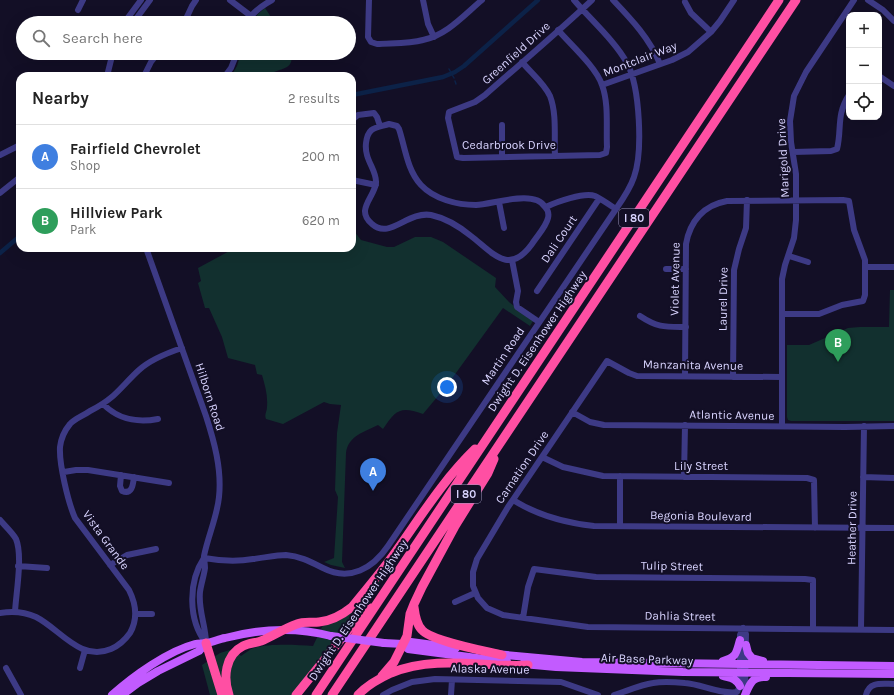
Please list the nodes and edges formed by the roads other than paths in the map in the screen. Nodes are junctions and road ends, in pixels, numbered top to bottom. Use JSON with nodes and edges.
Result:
{"nodes":[{"id":1,"x":84,"y":0,"type":"edge"},
{"id":2,"x":141,"y":0,"type":"edge"},
{"id":3,"x":150,"y":0,"type":"edge"},
{"id":4,"x":196,"y":0,"type":"edge"},
{"id":5,"x":230,"y":0,"type":"edge"},
{"id":6,"x":272,"y":0,"type":"edge"},
{"id":7,"x":369,"y":0,"type":"edge"},
{"id":8,"x":423,"y":0,"type":"edge"},
{"id":9,"x":482,"y":0,"type":"edge"},
{"id":10,"x":574,"y":0,"type":"edge"},
{"id":11,"x":592,"y":0,"type":"edge"},
{"id":12,"x":613,"y":0,"type":"edge"},
{"id":13,"x":734,"y":0,"type":"edge"},
{"id":14,"x":779,"y":0,"type":"edge"},
{"id":15,"x":796,"y":0,"type":"edge"},
{"id":16,"x":854,"y":0,"type":"edge"},
{"id":17,"x":868,"y":0,"type":"edge"},
{"id":18,"x":685,"y":2,"type":"dead end"},
{"id":19,"x":582,"y":9,"type":"junction"},
{"id":20,"x":78,"y":10,"type":"dead end"},
{"id":21,"x":129,"y":16,"type":"edge"},
{"id":22,"x":137,"y":16,"type":"edge"},
{"id":23,"x":187,"y":16,"type":"edge"},
{"id":24,"x":251,"y":16,"type":"joint"},
{"id":25,"x":894,"y":21,"type":"edge"},
{"id":26,"x":558,"y":30,"type":"junction"},
{"id":27,"x":711,"y":32,"type":"junction"},
{"id":28,"x":434,"y":37,"type":"junction"},
{"id":29,"x":111,"y":60,"type":"edge"},
{"id":30,"x":153,"y":60,"type":"edge"},
{"id":31,"x":234,"y":60,"type":"edge"},
{"id":32,"x":522,"y":62,"type":"junction"},
{"id":33,"x":660,"y":64,"type":"junction"},
{"id":34,"x":108,"y":72,"type":"edge"},
{"id":35,"x":146,"y":72,"type":"edge"},
{"id":36,"x":228,"y":72,"type":"edge"},
{"id":37,"x":632,"y":75,"type":"junction"},
{"id":38,"x":882,"y":78,"type":"edge"},
{"id":39,"x":602,"y":85,"type":"junction"},
{"id":40,"x":894,"y":86,"type":"edge"},
{"id":41,"x":846,"y":100,"type":"edge"},
{"id":42,"x":449,"y":112,"type":"joint"},
{"id":43,"x":356,"y":117,"type":"edge"},
{"id":44,"x":502,"y":125,"type":"dead end"},
{"id":45,"x":380,"y":126,"type":"junction"},
{"id":46,"x":16,"y":147,"type":"edge"},
{"id":47,"x":793,"y":152,"type":"junction"},
{"id":48,"x":0,"y":155,"type":"edge"},
{"id":49,"x":555,"y":156,"type":"junction"},
{"id":50,"x":502,"y":157,"type":"junction"},
{"id":51,"x":16,"y":180,"type":"edge"},
{"id":52,"x":356,"y":181,"type":"edge"},
{"id":53,"x":376,"y":185,"type":"junction"},
{"id":54,"x":0,"y":192,"type":"edge"},
{"id":55,"x":599,"y":199,"type":"junction"},
{"id":56,"x":747,"y":200,"type":"junction"},
{"id":57,"x":796,"y":200,"type":"junction"},
{"id":58,"x":499,"y":202,"type":"junction"},
{"id":59,"x":546,"y":207,"type":"junction"},
{"id":60,"x":616,"y":210,"type":"junction"},
{"id":61,"x":504,"y":228,"type":"dead end"},
{"id":62,"x":147,"y":252,"type":"edge"},
{"id":63,"x":789,"y":256,"type":"junction"},
{"id":64,"x":512,"y":260,"type":"junction"},
{"id":65,"x":808,"y":262,"type":"dead end"},
{"id":66,"x":894,"y":266,"type":"edge"},
{"id":67,"x":866,"y":267,"type":"junction"},
{"id":68,"x":666,"y":269,"type":"dead end"},
{"id":69,"x":686,"y":269,"type":"junction"},
{"id":70,"x":537,"y":291,"type":"dead end"},
{"id":71,"x":782,"y":314,"type":"junction"},
{"id":72,"x":640,"y":316,"type":"dead end"},
{"id":73,"x":539,"y":322,"type":"junction"},
{"id":74,"x":686,"y":328,"type":"junction"},
{"id":75,"x":182,"y":348,"type":"junction"},
{"id":76,"x":607,"y":361,"type":"joint"},
{"id":77,"x":685,"y":376,"type":"junction"},
{"id":78,"x":733,"y":377,"type":"junction"},
{"id":79,"x":782,"y":377,"type":"junction"},
{"id":80,"x":103,"y":404,"type":"junction"},
{"id":81,"x":572,"y":412,"type":"junction"},
{"id":82,"x":158,"y":419,"type":"dead end"},
{"id":83,"x":685,"y":425,"type":"junction"},
{"id":84,"x":782,"y":426,"type":"junction"},
{"id":85,"x":864,"y":426,"type":"junction"},
{"id":86,"x":894,"y":426,"type":"edge"},
{"id":87,"x":488,"y":437,"type":"junction"},
{"id":88,"x":500,"y":443,"type":"junction"},
{"id":89,"x":542,"y":457,"type":"junction"},
{"id":90,"x":64,"y":472,"type":"junction"},
{"id":91,"x":122,"y":475,"type":"junction"},
{"id":92,"x":620,"y":476,"type":"junction"},
{"id":93,"x":134,"y":477,"type":"junction"},
{"id":94,"x":684,"y":477,"type":"junction"},
{"id":95,"x":863,"y":477,"type":"junction"},
{"id":96,"x":894,"y":478,"type":"edge"},
{"id":97,"x":169,"y":483,"type":"dead end"},
{"id":98,"x":513,"y":500,"type":"junction"},
{"id":99,"x":0,"y":520,"type":"edge"},
{"id":100,"x":620,"y":526,"type":"junction"},
{"id":101,"x":815,"y":528,"type":"junction"},
{"id":102,"x":863,"y":528,"type":"junction"},
{"id":103,"x":894,"y":528,"type":"edge"},
{"id":104,"x":156,"y":549,"type":"dead end"},
{"id":105,"x":204,"y":558,"type":"junction"},
{"id":106,"x":18,"y":566,"type":"junction"},
{"id":107,"x":110,"y":566,"type":"junction"},
{"id":108,"x":47,"y":568,"type":"dead end"},
{"id":109,"x":475,"y":592,"type":"junction"},
{"id":110,"x":455,"y":602,"type":"dead end"},
{"id":111,"x":376,"y":604,"type":"junction"},
{"id":112,"x":414,"y":604,"type":"junction"},
{"id":113,"x":15,"y":612,"type":"junction"},
{"id":114,"x":0,"y":613,"type":"edge"},
{"id":115,"x":136,"y":614,"type":"junction"},
{"id":116,"x":152,"y":614,"type":"dead end"},
{"id":117,"x":523,"y":618,"type":"junction"},
{"id":118,"x":743,"y":628,"type":"junction"},
{"id":119,"x":814,"y":629,"type":"junction"},
{"id":120,"x":861,"y":629,"type":"junction"},
{"id":121,"x":282,"y":630,"type":"junction"},
{"id":122,"x":894,"y":630,"type":"edge"},
{"id":123,"x":743,"y":642,"type":"junction"},
{"id":124,"x":206,"y":644,"type":"junction"},
{"id":125,"x":403,"y":644,"type":"junction"},
{"id":126,"x":85,"y":650,"type":"junction"},
{"id":127,"x":502,"y":655,"type":"junction"},
{"id":128,"x":715,"y":664,"type":"junction"},
{"id":129,"x":781,"y":664,"type":"junction"},
{"id":130,"x":528,"y":665,"type":"junction"},
{"id":131,"x":894,"y":666,"type":"edge"},
{"id":132,"x":6,"y":668,"type":"dead end"},
{"id":133,"x":80,"y":668,"type":"dead end"},
{"id":134,"x":742,"y":668,"type":"junction"},
{"id":135,"x":714,"y":672,"type":"junction"},
{"id":136,"x":810,"y":674,"type":"junction"},
{"id":137,"x":894,"y":674,"type":"edge"},
{"id":138,"x":382,"y":676,"type":"junction"},
{"id":139,"x":452,"y":680,"type":"junction"},
{"id":140,"x":894,"y":684,"type":"edge"},
{"id":141,"x":740,"y":686,"type":"junction"},
{"id":142,"x":21,"y":695,"type":"edge"},
{"id":143,"x":112,"y":695,"type":"edge"},
{"id":144,"x":122,"y":695,"type":"edge"},
{"id":145,"x":222,"y":695,"type":"edge"},
{"id":146,"x":229,"y":695,"type":"edge"},
{"id":147,"x":296,"y":695,"type":"edge"},
{"id":148,"x":316,"y":695,"type":"edge"},
{"id":149,"x":332,"y":695,"type":"edge"},
{"id":150,"x":358,"y":695,"type":"edge"},
{"id":151,"x":383,"y":695,"type":"edge"},
{"id":152,"x":451,"y":695,"type":"edge"},
{"id":153,"x":598,"y":695,"type":"edge"},
{"id":154,"x":614,"y":695,"type":"edge"},
{"id":155,"x":740,"y":695,"type":"edge"},
{"id":156,"x":745,"y":695,"type":"edge"},
{"id":157,"x":866,"y":695,"type":"edge"}],
"edges":[{"from":1,"to":20,"type":"street"},
{"from":2,"to":21,"type":"street"},
{"from":3,"to":22,"type":"street"},
{"from":4,"to":23,"type":"street"},
{"from":5,"to":24,"type":"street"},
{"from":6,"to":24,"type":"street"},
{"from":7,"to":28,"type":"street"},
{"from":8,"to":28,"type":"street"},
{"from":9,"to":28,"type":"street"},
{"from":10,"to":19,"type":"street","name":"Martin Road"},
{"from":11,"to":19,"type":"street","name":"Greenfield Drive"},
{"from":12,"to":33,"type":"street"},
{"from":13,"to":27,"type":"street","name":"Montclair Way"},
{"from":14,"to":87,"type":"highway","name":"Dwight D. Eisenhower Highway","number":"I 80"},
{"from":15,"to":88,"type":"highway","name":"Dwight D. Eisenhower Highway","number":"I 80"},
{"from":16,"to":47,"type":"street","name":"Marigold Drive"},
{"from":17,"to":25,"type":"street"},
{"from":18,"to":27,"type":"street"},
{"from":19,"to":26,"type":"street","name":"Greenfield Drive"},
{"from":19,"to":37,"type":"street","name":"Martin Road"},
{"from":26,"to":32,"type":"street","name":"Greenfield Drive"},
{"from":26,"to":39,"type":"street"},
{"from":27,"to":33,"type":"street","name":"Montclair Way"},
{"from":29,"to":34,"type":"street"},
{"from":30,"to":35,"type":"street"},
{"from":31,"to":36,"type":"street"},
{"from":32,"to":42,"type":"street","name":"Greenfield Drive"},
{"from":32,"to":49,"type":"street"},
{"from":33,"to":37,"type":"street","name":"Montclair Way"},
{"from":37,"to":39,"type":"street","name":"Montclair Way"},
{"from":37,"to":60,"type":"street","name":"Martin Road"},
{"from":38,"to":40,"type":"street"},
{"from":39,"to":49,"type":"street","name":"Cedarbrook Drive"},
{"from":41,"to":47,"type":"street"},
{"from":42,"to":50,"type":"street","name":"Cedarbrook Drive"},
{"from":43,"to":45,"type":"street"},
{"from":44,"to":50,"type":"street"},
{"from":45,"to":53,"type":"street"},
{"from":45,"to":58,"type":"street"},
{"from":46,"to":48,"type":"street"},
{"from":47,"to":57,"type":"street","name":"Marigold Drive"},
{"from":49,"to":50,"type":"street","name":"Cedarbrook Drive"},
{"from":51,"to":54,"type":"street"},
{"from":52,"to":53,"type":"street"},
{"from":53,"to":64,"type":"street"},
{"from":55,"to":59,"type":"street"},
{"from":55,"to":60,"type":"street"},
{"from":55,"to":70,"type":"street","name":"Dali Court"},
{"from":56,"to":57,"type":"street","name":"Violet Avenue"},
{"from":56,"to":69,"type":"street","name":"Violet Avenue"},
{"from":56,"to":78,"type":"street","name":"Laurel Drive"},
{"from":57,"to":63,"type":"street","name":"Marigold Drive"},
{"from":57,"to":67,"type":"street","name":"Violet Avenue"},
{"from":58,"to":59,"type":"street"},
{"from":58,"to":61,"type":"street"},
{"from":59,"to":64,"type":"street"},
{"from":60,"to":73,"type":"street","name":"Martin Road"},
{"from":62,"to":75,"type":"street","name":"Hilborn Road"},
{"from":63,"to":65,"type":"street"},
{"from":63,"to":71,"type":"street","name":"Marigold Drive"},
{"from":64,"to":73,"type":"street"},
{"from":66,"to":67,"type":"street"},
{"from":67,"to":71,"type":"street"},
{"from":68,"to":69,"type":"street"},
{"from":69,"to":74,"type":"street","name":"Violet Avenue"},
{"from":71,"to":79,"type":"street","name":"Marigold Drive"},
{"from":72,"to":74,"type":"street"},
{"from":73,"to":105,"type":"street","name":"Martin Road"},
{"from":74,"to":77,"type":"street","name":"Violet Avenue"},
{"from":75,"to":80,"type":"street","name":"Vista Grande"},
{"from":75,"to":105,"type":"street","name":"Hilborn Road"},
{"from":76,"to":77,"type":"street","name":"Manzanita Avenue"},
{"from":76,"to":81,"type":"street","name":"Carnation Drive"},
{"from":77,"to":78,"type":"street","name":"Manzanita Avenue"},
{"from":78,"to":79,"type":"street","name":"Manzanita Avenue"},
{"from":79,"to":84,"type":"street","name":"Marigold Drive"},
{"from":80,"to":82,"type":"street"},
{"from":80,"to":90,"type":"street","name":"Vista Grande"},
{"from":81,"to":83,"type":"street","name":"Atlantic Avenue"},
{"from":81,"to":89,"type":"street","name":"Carnation Drive"},
{"from":83,"to":84,"type":"street","name":"Atlantic Avenue"},
{"from":83,"to":94,"type":"street"},
{"from":84,"to":85,"type":"street","name":"Atlantic Avenue"},
{"from":85,"to":86,"type":"street","name":"Atlantic Avenue"},
{"from":85,"to":95,"type":"street","name":"Heather Drive"},
{"from":87,"to":111,"type":"highway","name":"Dwight D. Eisenhower Highway","number":"I 80"},
{"from":87,"to":121,"type":"highway"},
{"from":88,"to":112,"type":"highway"},
{"from":88,"to":149,"type":"highway","name":"Dwight D. Eisenhower Highway","number":"I 80"},
{"from":89,"to":92,"type":"street","name":"Lily Street"},
{"from":89,"to":98,"type":"street","name":"Carnation Drive"},
{"from":90,"to":91,"type":"street"},
{"from":90,"to":107,"type":"street","name":"Vista Grande"},
{"from":91,"to":93,"type":"street"},
{"from":91,"to":93,"type":"street"},
{"from":92,"to":94,"type":"street","name":"Lily Street"},
{"from":92,"to":100,"type":"street"},
{"from":93,"to":97,"type":"street"},
{"from":94,"to":101,"type":"street","name":"Lily Street"},
{"from":95,"to":96,"type":"street"},
{"from":95,"to":102,"type":"street","name":"Heather Drive"},
{"from":98,"to":100,"type":"street","name":"Begonia Boulevard"},
{"from":98,"to":109,"type":"street","name":"Carnation Drive"},
{"from":99,"to":106,"type":"street"},
{"from":100,"to":101,"type":"street","name":"Begonia Boulevard"},
{"from":101,"to":102,"type":"street","name":"Begonia Boulevard"},
{"from":102,"to":103,"type":"street","name":"Begonia Boulevard"},
{"from":102,"to":120,"type":"street","name":"Heather Drive"},
{"from":104,"to":107,"type":"street"},
{"from":105,"to":124,"type":"street","name":"Hilborn Road"},
{"from":106,"to":108,"type":"street"},
{"from":106,"to":113,"type":"street"},
{"from":107,"to":115,"type":"street","name":"Vista Grande"},
{"from":109,"to":110,"type":"street"},
{"from":109,"to":117,"type":"street","name":"Dahlia Street"},
{"from":111,"to":147,"type":"highway"},
{"from":111,"to":148,"type":"highway","name":"Dwight D. Eisenhower Highway","number":"I 80"},
{"from":112,"to":125,"type":"highway"},
{"from":112,"to":127,"type":"highway"},
{"from":113,"to":114,"type":"street"},
{"from":113,"to":126,"type":"street"},
{"from":115,"to":116,"type":"street"},
{"from":115,"to":126,"type":"street"},
{"from":117,"to":118,"type":"street","name":"Dahlia Street"},
{"from":117,"to":119,"type":"street","name":"Tulip Street"},
{"from":118,"to":119,"type":"street","name":"Dahlia Street"},
{"from":118,"to":123,"type":"street"},
{"from":119,"to":120,"type":"street","name":"Dahlia Street"},
{"from":120,"to":122,"type":"street","name":"Dahlia Street"},
{"from":121,"to":124,"type":"main road","name":"Air Base Parkway"},
{"from":121,"to":125,"type":"main road","name":"Air Base Parkway","bridge":true},
{"from":121,"to":146,"type":"highway"},
{"from":123,"to":128,"type":"main road"},
{"from":123,"to":129,"type":"main road"},
{"from":123,"to":134,"type":"street"},
{"from":124,"to":143,"type":"main road"},
{"from":124,"to":144,"type":"main road"},
{"from":124,"to":145,"type":"highway"},
{"from":125,"to":127,"type":"main road","name":"Air Base Parkway"},
{"from":125,"to":130,"type":"main road","name":"Air Base Parkway"},
{"from":125,"to":138,"type":"highway"},
{"from":126,"to":133,"type":"street"},
{"from":127,"to":128,"type":"main road","name":"Air Base Parkway"},
{"from":128,"to":134,"type":"main road","name":"Air Base Parkway"},
{"from":129,"to":131,"type":"main road","name":"Air Base Parkway"},
{"from":129,"to":134,"type":"main road","name":"Air Base Parkway"},
{"from":130,"to":135,"type":"main road","name":"Air Base Parkway"},
{"from":130,"to":138,"type":"highway"},
{"from":132,"to":142,"type":"street"},
{"from":134,"to":135,"type":"main road","name":"Air Base Parkway"},
{"from":134,"to":136,"type":"main road","name":"Air Base Parkway"},
{"from":134,"to":141,"type":"street"},
{"from":134,"to":156,"type":"street"},
{"from":135,"to":141,"type":"main road"},
{"from":136,"to":137,"type":"main road","name":"Air Base Parkway"},
{"from":136,"to":156,"type":"main road"},
{"from":138,"to":150,"type":"highway"},
{"from":139,"to":151,"type":"street","name":"Alaska Avenue"},
{"from":139,"to":152,"type":"street"},
{"from":139,"to":153,"type":"street","name":"Alaska Avenue"},
{"from":140,"to":157,"type":"street"},
{"from":141,"to":154,"type":"street"},
{"from":141,"to":155,"type":"street"}]}
